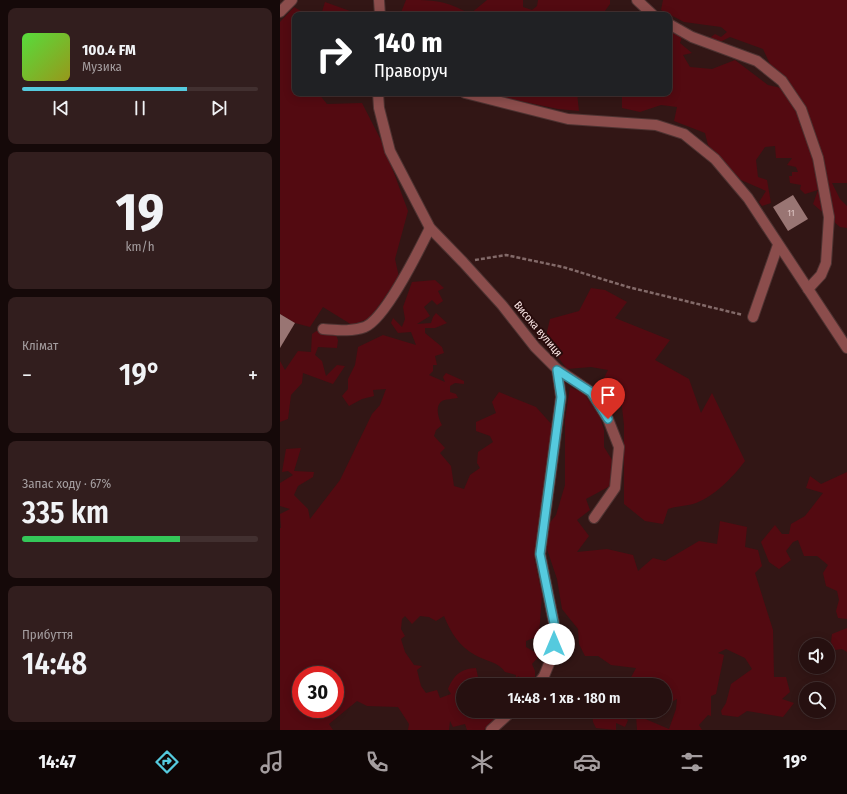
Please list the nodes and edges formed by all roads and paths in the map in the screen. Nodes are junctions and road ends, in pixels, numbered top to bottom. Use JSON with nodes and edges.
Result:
{"nodes":[{"id":1,"x":292,"y":0,"type":"edge"},
{"id":2,"x":379,"y":0,"type":"edge"},
{"id":3,"x":637,"y":0,"type":"edge"},
{"id":4,"x":280,"y":12,"type":"edge"},
{"id":5,"x":380,"y":12,"type":"edge"},
{"id":6,"x":650,"y":12,"type":"edge"},
{"id":7,"x":672,"y":26,"type":"edge"},
{"id":8,"x":378,"y":96,"type":"edge"},
{"id":9,"x":477,"y":96,"type":"edge"},
{"id":10,"x":430,"y":228,"type":"junction"},
{"id":11,"x":778,"y":245,"type":"junction"},
{"id":12,"x":463,"y":262,"type":"junction"},
{"id":13,"x":808,"y":289,"type":"junction"},
{"id":14,"x":753,"y":317,"type":"joint"},
{"id":15,"x":323,"y":328,"type":"dead end"},
{"id":16,"x":847,"y":348,"type":"edge"},
{"id":17,"x":557,"y":370,"type":"junction"},
{"id":18,"x":594,"y":518,"type":"dead end"},
{"id":19,"x":542,"y":678,"type":"edge"},
{"id":20,"x":504,"y":718,"type":"edge"},
{"id":21,"x":490,"y":730,"type":"edge"}],
"edges":[{"from":1,"to":4,"type":"street"},
{"from":2,"to":5,"type":"street"},
{"from":3,"to":6,"type":"street"},
{"from":7,"to":13,"type":"street"},
{"from":8,"to":10,"type":"street","name":"Висока вулиця"},
{"from":9,"to":11,"type":"street"},
{"from":10,"to":12,"type":"street","name":"Висока вулиця"},
{"from":10,"to":15,"type":"street"},
{"from":11,"to":13,"type":"street"},
{"from":11,"to":14,"type":"street"},
{"from":12,"to":14,"type":"path"},
{"from":12,"to":17,"type":"street","name":"Висока вулиця"},
{"from":13,"to":16,"type":"street"},
{"from":17,"to":18,"type":"street"},
{"from":17,"to":19,"type":"street","name":"Висока вулиця"},
{"from":20,"to":21,"type":"street"}]}
